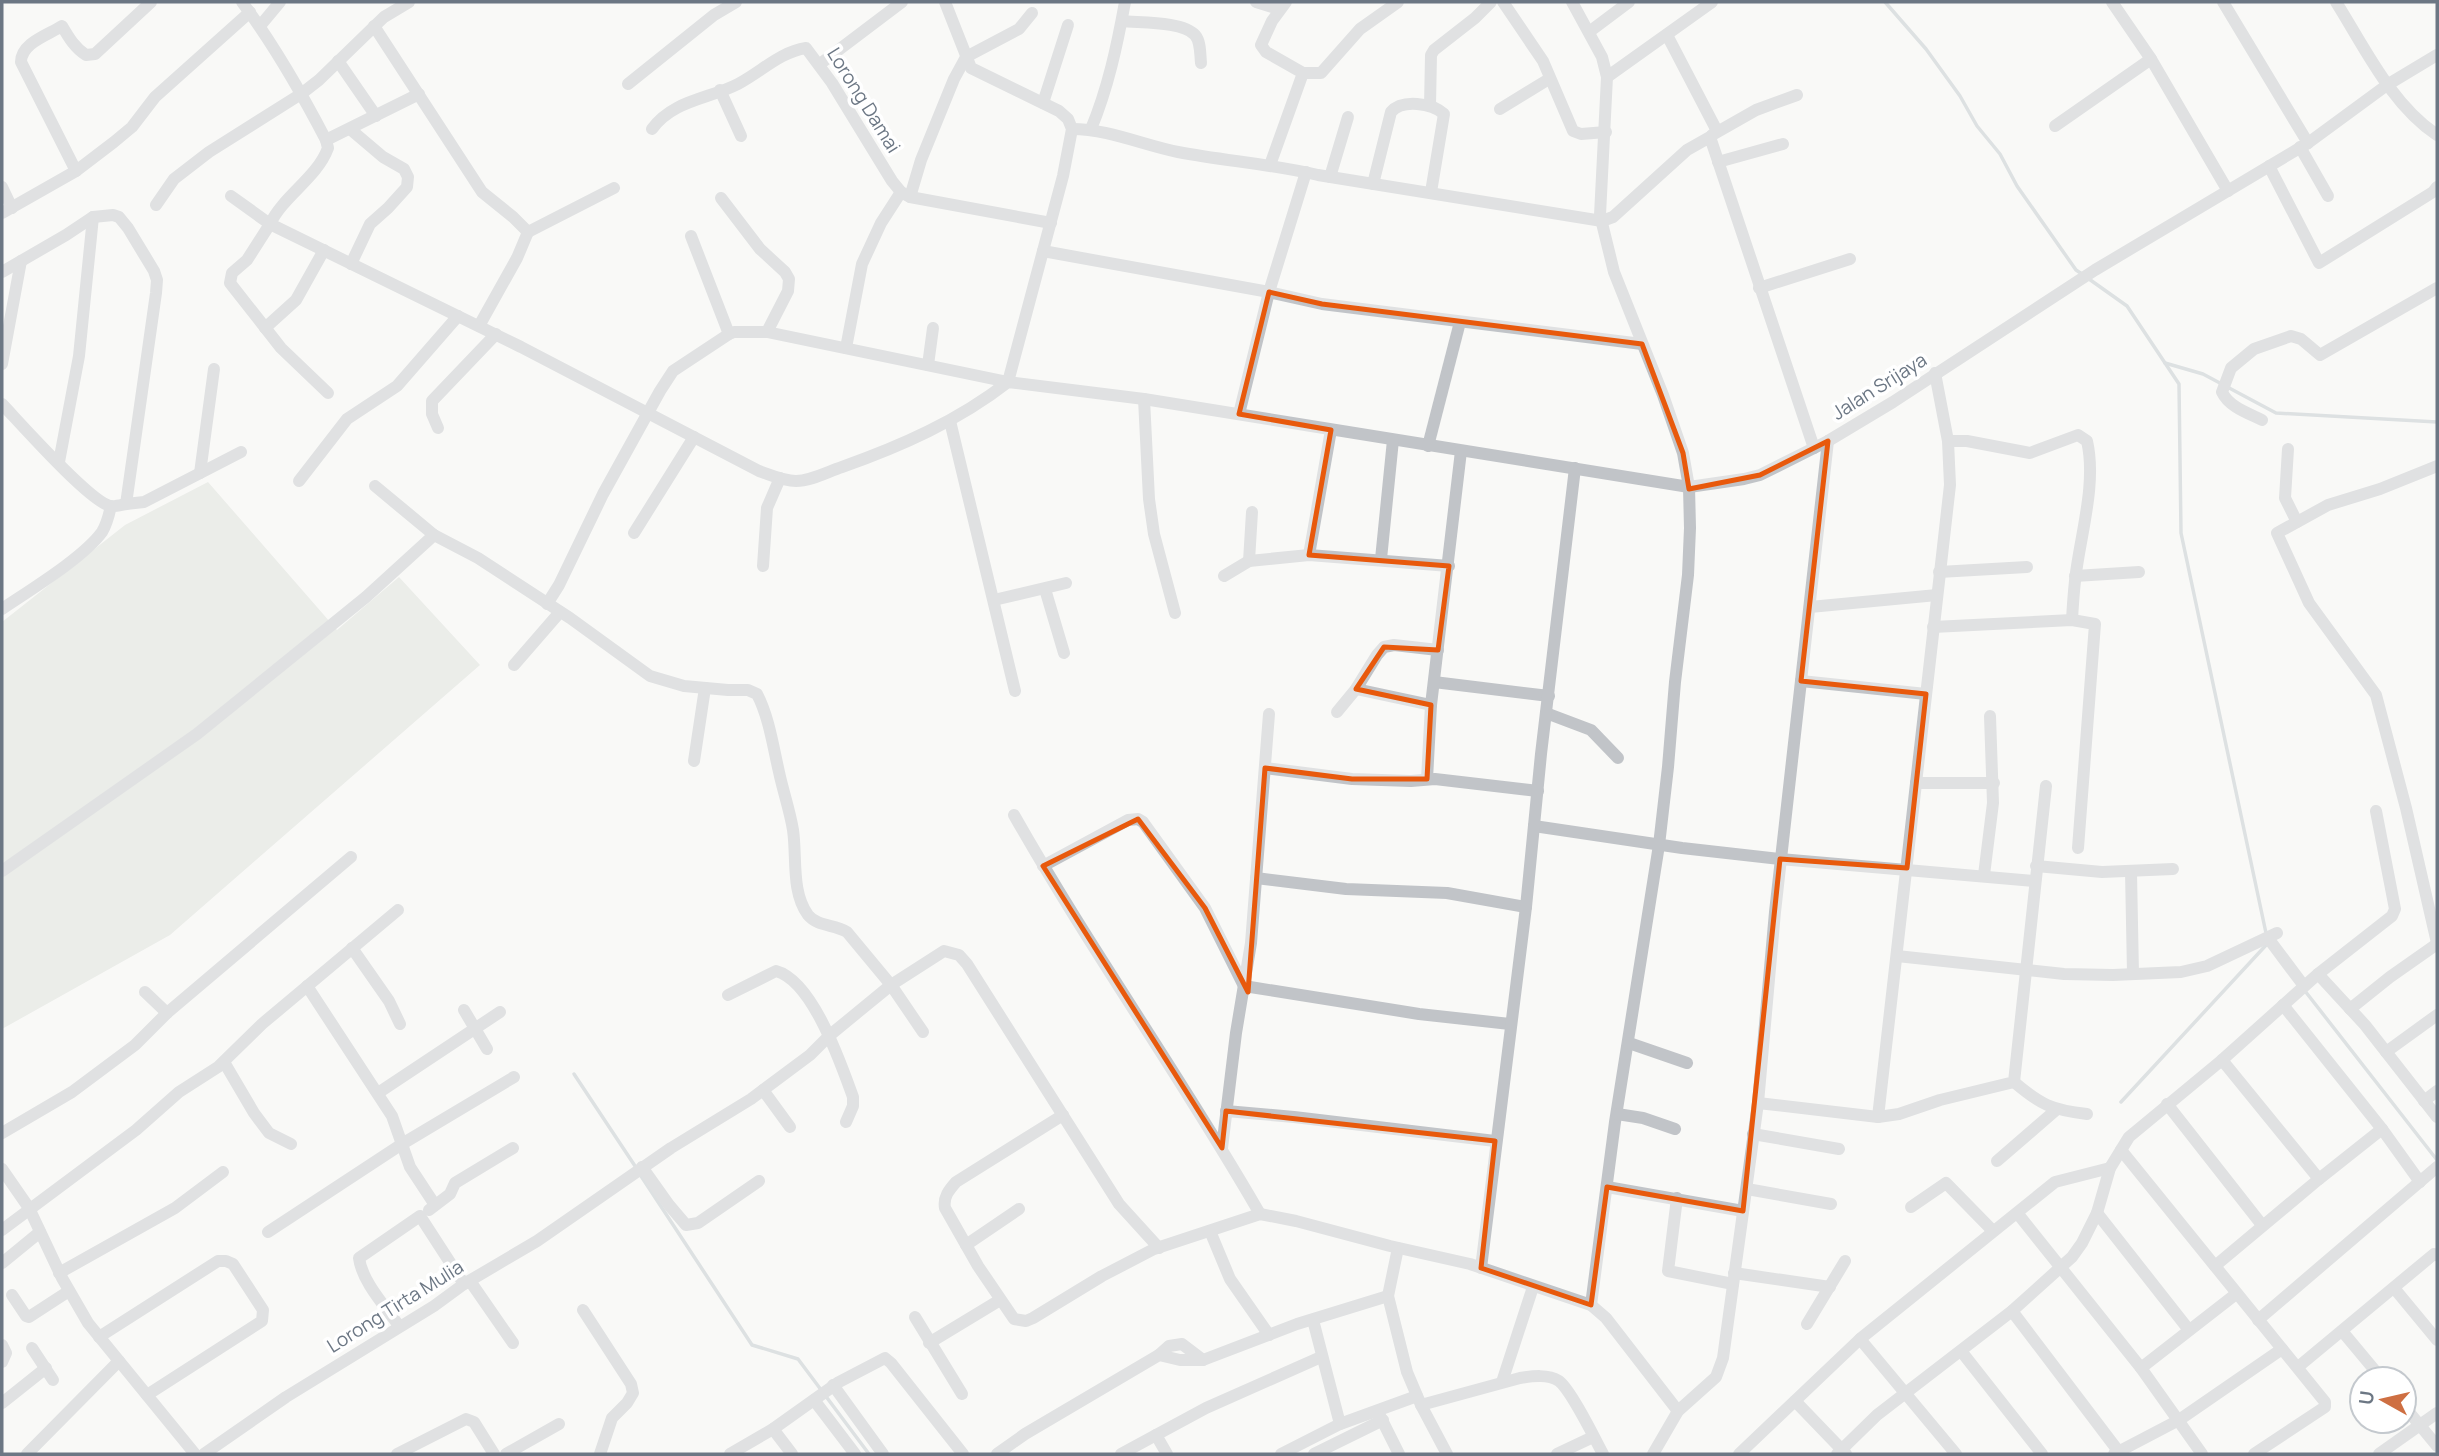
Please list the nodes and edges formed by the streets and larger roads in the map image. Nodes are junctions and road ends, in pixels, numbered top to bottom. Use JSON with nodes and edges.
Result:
{"nodes":[{"id":1,"x":151,"y":2,"type":"edge"},
{"id":2,"x":280,"y":2,"type":"edge"},
{"id":3,"x":409,"y":2,"type":"edge"},
{"id":4,"x":736,"y":2,"type":"edge"},
{"id":5,"x":902,"y":2,"type":"edge"},
{"id":6,"x":945,"y":2,"type":"edge"},
{"id":7,"x":1125,"y":2,"type":"edge"},
{"id":8,"x":1256,"y":2,"type":"edge"},
{"id":9,"x":1398,"y":2,"type":"edge"},
{"id":10,"x":1491,"y":2,"type":"edge"},
{"id":11,"x":1503,"y":2,"type":"edge"},
{"id":12,"x":1572,"y":2,"type":"edge"},
{"id":13,"x":1629,"y":2,"type":"edge"},
{"id":14,"x":1712,"y":2,"type":"edge"},
{"id":15,"x":2112,"y":2,"type":"edge"},
{"id":16,"x":2222,"y":2,"type":"edge"},
{"id":17,"x":2336,"y":2,"type":"edge"},
{"id":18,"x":1283,"y":5,"type":"edge"},
{"id":19,"x":246,"y":7,"type":"edge"},
{"id":20,"x":1032,"y":13,"type":"dead end"},
{"id":21,"x":1122,"y":21,"type":"junction"},
{"id":22,"x":1068,"y":25,"type":"dead end"},
{"id":23,"x":260,"y":26,"type":"junction"},
{"id":24,"x":374,"y":26,"type":"junction"},
{"id":25,"x":1590,"y":32,"type":"junction"},
{"id":26,"x":1667,"y":35,"type":"junction"},
{"id":27,"x":2437,"y":55,"type":"edge"},
{"id":28,"x":966,"y":57,"type":"junction"},
{"id":29,"x":2151,"y":59,"type":"junction"},
{"id":30,"x":338,"y":61,"type":"junction"},
{"id":31,"x":1201,"y":63,"type":"dead end"},
{"id":32,"x":820,"y":64,"type":"junction"},
{"id":33,"x":1304,"y":73,"type":"junction"},
{"id":34,"x":1606,"y":77,"type":"junction"},
{"id":35,"x":1549,"y":79,"type":"junction"},
{"id":36,"x":628,"y":84,"type":"dead end"},
{"id":37,"x":2387,"y":85,"type":"junction"},
{"id":38,"x":720,"y":90,"type":"junction"},
{"id":39,"x":301,"y":94,"type":"junction"},
{"id":40,"x":419,"y":94,"type":"junction"},
{"id":41,"x":1797,"y":95,"type":"dead end"},
{"id":42,"x":1043,"y":103,"type":"junction"},
{"id":43,"x":1430,"y":106,"type":"junction"},
{"id":44,"x":1500,"y":109,"type":"dead end"},
{"id":45,"x":376,"y":116,"type":"junction"},
{"id":46,"x":1348,"y":117,"type":"dead end"},
{"id":47,"x":2055,"y":127,"type":"dead end"},
{"id":48,"x":349,"y":129,"type":"junction"},
{"id":49,"x":652,"y":129,"type":"dead end"},
{"id":50,"x":1091,"y":129,"type":"junction"},
{"id":51,"x":1072,"y":130,"type":"junction"},
{"id":52,"x":1606,"y":132,"type":"junction"},
{"id":53,"x":1713,"y":134,"type":"junction"},
{"id":54,"x":2437,"y":135,"type":"edge"},
{"id":55,"x":741,"y":136,"type":"dead end"},
{"id":56,"x":326,"y":140,"type":"junction"},
{"id":57,"x":1783,"y":144,"type":"dead end"},
{"id":58,"x":2304,"y":145,"type":"junction"},
{"id":59,"x":1718,"y":162,"type":"junction"},
{"id":60,"x":1270,"y":165,"type":"junction"},
{"id":61,"x":2269,"y":166,"type":"junction"},
{"id":62,"x":76,"y":171,"type":"junction"},
{"id":63,"x":1306,"y":172,"type":"junction"},
{"id":64,"x":1331,"y":177,"type":"junction"},
{"id":65,"x":1373,"y":184,"type":"junction"},
{"id":66,"x":2,"y":187,"type":"edge"},
{"id":67,"x":2437,"y":187,"type":"edge"},
{"id":68,"x":614,"y":188,"type":"dead end"},
{"id":69,"x":2228,"y":191,"type":"junction"},
{"id":70,"x":1431,"y":192,"type":"junction"},
{"id":71,"x":905,"y":195,"type":"junction"},
{"id":72,"x":231,"y":196,"type":"dead end"},
{"id":73,"x":2328,"y":196,"type":"dead end"},
{"id":74,"x":721,"y":198,"type":"dead end"},
{"id":75,"x":156,"y":205,"type":"dead end"},
{"id":76,"x":7,"y":211,"type":"edge"},
{"id":77,"x":93,"y":217,"type":"junction"},
{"id":78,"x":1602,"y":221,"type":"junction"},
{"id":79,"x":1051,"y":223,"type":"junction"},
{"id":80,"x":270,"y":224,"type":"junction"},
{"id":81,"x":528,"y":232,"type":"junction"},
{"id":82,"x":691,"y":236,"type":"dead end"},
{"id":83,"x":324,"y":250,"type":"junction"},
{"id":84,"x":1043,"y":251,"type":"junction"},
{"id":85,"x":1850,"y":259,"type":"dead end"},
{"id":86,"x":20,"y":261,"type":"junction"},
{"id":87,"x":351,"y":264,"type":"junction"},
{"id":88,"x":2,"y":272,"type":"edge"},
{"id":89,"x":1759,"y":288,"type":"junction"},
{"id":90,"x":2437,"y":288,"type":"edge"},
{"id":91,"x":1269,"y":292,"type":"junction"},
{"id":92,"x":458,"y":316,"type":"junction"},
{"id":93,"x":1460,"y":322,"type":"junction"},
{"id":94,"x":480,"y":326,"type":"junction"},
{"id":95,"x":265,"y":328,"type":"junction"},
{"id":96,"x":933,"y":328,"type":"dead end"},
{"id":97,"x":767,"y":332,"type":"junction"},
{"id":98,"x":496,"y":334,"type":"junction"},
{"id":99,"x":729,"y":334,"type":"junction"},
{"id":100,"x":1642,"y":344,"type":"junction"},
{"id":101,"x":846,"y":348,"type":"junction"},
{"id":102,"x":2,"y":363,"type":"edge"},
{"id":103,"x":928,"y":365,"type":"junction"},
{"id":104,"x":214,"y":369,"type":"dead end"},
{"id":105,"x":1935,"y":373,"type":"junction"},
{"id":106,"x":1008,"y":382,"type":"junction"},
{"id":107,"x":328,"y":393,"type":"dead end"},
{"id":108,"x":1144,"y":399,"type":"junction"},
{"id":109,"x":2,"y":404,"type":"edge"},
{"id":110,"x":649,"y":414,"type":"junction"},
{"id":111,"x":1239,"y":414,"type":"junction"},
{"id":112,"x":2262,"y":420,"type":"dead end"},
{"id":113,"x":950,"y":421,"type":"junction"},
{"id":114,"x":438,"y":428,"type":"dead end"},
{"id":115,"x":1331,"y":430,"type":"junction"},
{"id":116,"x":694,"y":438,"type":"junction"},
{"id":117,"x":1393,"y":440,"type":"junction"},
{"id":118,"x":1828,"y":441,"type":"junction"},
{"id":119,"x":1948,"y":441,"type":"junction"},
{"id":120,"x":1429,"y":446,"type":"junction"},
{"id":121,"x":1814,"y":448,"type":"junction"},
{"id":122,"x":2288,"y":449,"type":"dead end"},
{"id":123,"x":1461,"y":451,"type":"junction"},
{"id":124,"x":241,"y":452,"type":"dead end"},
{"id":125,"x":58,"y":462,"type":"junction"},
{"id":126,"x":2437,"y":466,"type":"edge"},
{"id":127,"x":1575,"y":468,"type":"junction"},
{"id":128,"x":200,"y":473,"type":"junction"},
{"id":129,"x":780,"y":478,"type":"junction"},
{"id":130,"x":299,"y":481,"type":"dead end"},
{"id":131,"x":375,"y":486,"type":"dead end"},
{"id":132,"x":1689,"y":487,"type":"junction"},
{"id":133,"x":126,"y":504,"type":"junction"},
{"id":134,"x":110,"y":512,"type":"junction"},
{"id":135,"x":1252,"y":512,"type":"dead end"},
{"id":136,"x":2297,"y":522,"type":"junction"},
{"id":137,"x":634,"y":533,"type":"dead end"},
{"id":138,"x":434,"y":535,"type":"junction"},
{"id":139,"x":1309,"y":555,"type":"junction"},
{"id":140,"x":1381,"y":559,"type":"junction"},
{"id":141,"x":1249,"y":561,"type":"junction"},
{"id":142,"x":763,"y":566,"type":"dead end"},
{"id":143,"x":1449,"y":566,"type":"junction"},
{"id":144,"x":2026,"y":567,"type":"dead end"},
{"id":145,"x":1939,"y":572,"type":"junction"},
{"id":146,"x":2139,"y":572,"type":"dead end"},
{"id":147,"x":1224,"y":576,"type":"dead end"},
{"id":148,"x":2075,"y":576,"type":"junction"},
{"id":149,"x":1066,"y":583,"type":"dead end"},
{"id":150,"x":1045,"y":589,"type":"junction"},
{"id":151,"x":1937,"y":596,"type":"junction"},
{"id":152,"x":993,"y":600,"type":"junction"},
{"id":153,"x":547,"y":604,"type":"junction"},
{"id":154,"x":1810,"y":607,"type":"junction"},
{"id":155,"x":2,"y":609,"type":"edge"},
{"id":156,"x":560,"y":612,"type":"junction"},
{"id":157,"x":1175,"y":613,"type":"dead end"},
{"id":158,"x":2072,"y":620,"type":"junction"},
{"id":159,"x":1933,"y":627,"type":"junction"},
{"id":160,"x":1438,"y":650,"type":"junction"},
{"id":161,"x":1064,"y":653,"type":"dead end"},
{"id":162,"x":514,"y":665,"type":"dead end"},
{"id":163,"x":1801,"y":681,"type":"junction"},
{"id":164,"x":1434,"y":682,"type":"junction"},
{"id":165,"x":705,"y":688,"type":"junction"},
{"id":166,"x":1356,"y":689,"type":"junction"},
{"id":167,"x":1015,"y":691,"type":"dead end"},
{"id":168,"x":1926,"y":694,"type":"junction"},
{"id":169,"x":1549,"y":696,"type":"junction"},
{"id":170,"x":1431,"y":705,"type":"junction"},
{"id":171,"x":1336,"y":712,"type":"dead end"},
{"id":172,"x":1546,"y":713,"type":"junction"},
{"id":173,"x":1269,"y":714,"type":"dead end"},
{"id":174,"x":1990,"y":716,"type":"dead end"},
{"id":175,"x":1618,"y":758,"type":"dead end"},
{"id":176,"x":694,"y":761,"type":"dead end"},
{"id":177,"x":1265,"y":768,"type":"junction"},
{"id":178,"x":1427,"y":779,"type":"junction"},
{"id":179,"x":1994,"y":782,"type":"junction"},
{"id":180,"x":1916,"y":783,"type":"junction"},
{"id":181,"x":2046,"y":786,"type":"dead end"},
{"id":182,"x":1538,"y":791,"type":"junction"},
{"id":183,"x":2376,"y":811,"type":"dead end"},
{"id":184,"x":1014,"y":815,"type":"dead end"},
{"id":185,"x":1534,"y":826,"type":"junction"},
{"id":186,"x":1659,"y":845,"type":"junction"},
{"id":187,"x":2078,"y":848,"type":"dead end"},
{"id":188,"x":351,"y":857,"type":"dead end"},
{"id":189,"x":1780,"y":859,"type":"junction"},
{"id":190,"x":1043,"y":866,"type":"junction"},
{"id":191,"x":2036,"y":866,"type":"junction"},
{"id":192,"x":1907,"y":868,"type":"junction"},
{"id":193,"x":2173,"y":869,"type":"dead end"},
{"id":194,"x":2,"y":871,"type":"edge"},
{"id":195,"x":2131,"y":872,"type":"junction"},
{"id":196,"x":1983,"y":875,"type":"junction"},
{"id":197,"x":1255,"y":878,"type":"junction"},
{"id":198,"x":2034,"y":881,"type":"junction"},
{"id":199,"x":1526,"y":907,"type":"junction"},
{"id":200,"x":398,"y":910,"type":"dead end"},
{"id":201,"x":2437,"y":944,"type":"edge"},
{"id":202,"x":352,"y":948,"type":"junction"},
{"id":203,"x":1896,"y":956,"type":"junction"},
{"id":204,"x":2026,"y":969,"type":"junction"},
{"id":205,"x":2133,"y":974,"type":"junction"},
{"id":206,"x":2318,"y":974,"type":"junction"},
{"id":207,"x":891,"y":985,"type":"junction"},
{"id":208,"x":307,"y":986,"type":"junction"},
{"id":209,"x":1244,"y":986,"type":"junction"},
{"id":210,"x":2303,"y":987,"type":"junction"},
{"id":211,"x":145,"y":992,"type":"dead end"},
{"id":212,"x":728,"y":995,"type":"dead end"},
{"id":213,"x":2283,"y":1005,"type":"junction"},
{"id":214,"x":2350,"y":1009,"type":"junction"},
{"id":215,"x":464,"y":1010,"type":"dead end"},
{"id":216,"x":500,"y":1012,"type":"dead end"},
{"id":217,"x":167,"y":1013,"type":"junction"},
{"id":218,"x":2437,"y":1015,"type":"edge"},
{"id":219,"x":400,"y":1024,"type":"dead end"},
{"id":220,"x":1510,"y":1024,"type":"junction"},
{"id":221,"x":475,"y":1029,"type":"junction"},
{"id":222,"x":923,"y":1032,"type":"dead end"},
{"id":223,"x":830,"y":1035,"type":"junction"},
{"id":224,"x":1629,"y":1043,"type":"junction"},
{"id":225,"x":487,"y":1049,"type":"dead end"},
{"id":226,"x":2386,"y":1052,"type":"junction"},
{"id":227,"x":2222,"y":1060,"type":"junction"},
{"id":228,"x":224,"y":1062,"type":"junction"},
{"id":229,"x":1687,"y":1063,"type":"dead end"},
{"id":230,"x":514,"y":1077,"type":"dead end"},
{"id":231,"x":2014,"y":1082,"type":"junction"},
{"id":232,"x":763,"y":1090,"type":"junction"},
{"id":233,"x":2437,"y":1091,"type":"edge"},
{"id":234,"x":378,"y":1093,"type":"junction"},
{"id":235,"x":2424,"y":1101,"type":"junction"},
{"id":236,"x":1758,"y":1103,"type":"junction"},
{"id":237,"x":2167,"y":1104,"type":"junction"},
{"id":238,"x":2056,"y":1110,"type":"junction"},
{"id":239,"x":1226,"y":1111,"type":"junction"},
{"id":240,"x":1617,"y":1114,"type":"junction"},
{"id":241,"x":2087,"y":1114,"type":"dead end"},
{"id":242,"x":1063,"y":1115,"type":"junction"},
{"id":243,"x":1878,"y":1117,"type":"junction"},
{"id":244,"x":2437,"y":1117,"type":"edge"},
{"id":245,"x":846,"y":1122,"type":"dead end"},
{"id":246,"x":790,"y":1127,"type":"dead end"},
{"id":247,"x":1675,"y":1129,"type":"dead end"},
{"id":248,"x":2382,"y":1129,"type":"junction"},
{"id":249,"x":2,"y":1133,"type":"edge"},
{"id":250,"x":1753,"y":1134,"type":"junction"},
{"id":251,"x":1495,"y":1141,"type":"junction"},
{"id":252,"x":291,"y":1144,"type":"dead end"},
{"id":253,"x":402,"y":1144,"type":"junction"},
{"id":254,"x":513,"y":1148,"type":"dead end"},
{"id":255,"x":1222,"y":1148,"type":"junction"},
{"id":256,"x":1839,"y":1149,"type":"dead end"},
{"id":257,"x":2121,"y":1150,"type":"junction"},
{"id":258,"x":1997,"y":1161,"type":"dead end"},
{"id":259,"x":2110,"y":1168,"type":"junction"},
{"id":260,"x":2436,"y":1168,"type":"edge"},
{"id":261,"x":2,"y":1169,"type":"edge"},
{"id":262,"x":637,"y":1171,"type":"junction"},
{"id":263,"x":223,"y":1172,"type":"dead end"},
{"id":264,"x":2319,"y":1178,"type":"junction"},
{"id":265,"x":759,"y":1181,"type":"dead end"},
{"id":266,"x":2420,"y":1182,"type":"junction"},
{"id":267,"x":1607,"y":1186,"type":"junction"},
{"id":268,"x":1747,"y":1189,"type":"junction"},
{"id":269,"x":1677,"y":1198,"type":"junction"},
{"id":270,"x":1831,"y":1204,"type":"dead end"},
{"id":271,"x":435,"y":1205,"type":"junction"},
{"id":272,"x":1911,"y":1207,"type":"dead end"},
{"id":273,"x":29,"y":1208,"type":"junction"},
{"id":274,"x":1019,"y":1209,"type":"dead end"},
{"id":275,"x":1743,"y":1211,"type":"junction"},
{"id":276,"x":2097,"y":1213,"type":"junction"},
{"id":277,"x":1260,"y":1214,"type":"junction"},
{"id":278,"x":2018,"y":1214,"type":"junction"},
{"id":279,"x":420,"y":1216,"type":"junction"},
{"id":280,"x":2262,"y":1226,"type":"junction"},
{"id":281,"x":2,"y":1230,"type":"edge"},
{"id":282,"x":1210,"y":1231,"type":"junction"},
{"id":283,"x":1993,"y":1231,"type":"junction"},
{"id":284,"x":40,"y":1232,"type":"junction"},
{"id":285,"x":268,"y":1232,"type":"dead end"},
{"id":286,"x":966,"y":1245,"type":"junction"},
{"id":287,"x":1159,"y":1248,"type":"junction"},
{"id":288,"x":1398,"y":1248,"type":"junction"},
{"id":289,"x":2437,"y":1255,"type":"edge"},
{"id":290,"x":1845,"y":1261,"type":"dead end"},
{"id":291,"x":2,"y":1262,"type":"edge"},
{"id":292,"x":2215,"y":1266,"type":"junction"},
{"id":293,"x":2062,"y":1267,"type":"junction"},
{"id":294,"x":1480,"y":1268,"type":"junction"},
{"id":295,"x":60,"y":1273,"type":"junction"},
{"id":296,"x":1734,"y":1278,"type":"junction"},
{"id":297,"x":467,"y":1283,"type":"junction"},
{"id":298,"x":1533,"y":1287,"type":"junction"},
{"id":299,"x":1830,"y":1287,"type":"junction"},
{"id":300,"x":2394,"y":1287,"type":"junction"},
{"id":301,"x":69,"y":1291,"type":"junction"},
{"id":302,"x":2236,"y":1294,"type":"junction"},
{"id":303,"x":12,"y":1295,"type":"dead end"},
{"id":304,"x":1388,"y":1296,"type":"junction"},
{"id":305,"x":1000,"y":1300,"type":"junction"},
{"id":306,"x":1591,"y":1305,"type":"junction"},
{"id":307,"x":583,"y":1310,"type":"dead end"},
{"id":308,"x":2012,"y":1311,"type":"junction"},
{"id":309,"x":915,"y":1317,"type":"dead end"},
{"id":310,"x":1313,"y":1320,"type":"junction"},
{"id":311,"x":2258,"y":1320,"type":"junction"},
{"id":312,"x":1807,"y":1324,"type":"dead end"},
{"id":313,"x":399,"y":1326,"type":"junction"},
{"id":314,"x":2189,"y":1330,"type":"junction"},
{"id":315,"x":2342,"y":1331,"type":"junction"},
{"id":316,"x":1269,"y":1335,"type":"junction"},
{"id":317,"x":99,"y":1337,"type":"junction"},
{"id":318,"x":1860,"y":1339,"type":"junction"},
{"id":319,"x":2437,"y":1340,"type":"edge"},
{"id":320,"x":513,"y":1343,"type":"dead end"},
{"id":321,"x":929,"y":1343,"type":"junction"},
{"id":322,"x":2,"y":1345,"type":"edge"},
{"id":323,"x":32,"y":1348,"type":"dead end"},
{"id":324,"x":2281,"y":1349,"type":"junction"},
{"id":325,"x":1961,"y":1351,"type":"junction"},
{"id":326,"x":1321,"y":1357,"type":"junction"},
{"id":327,"x":119,"y":1361,"type":"junction"},
{"id":328,"x":2,"y":1362,"type":"edge"},
{"id":329,"x":2370,"y":1365,"type":"edge"},
{"id":330,"x":2141,"y":1367,"type":"junction"},
{"id":331,"x":2298,"y":1367,"type":"junction"},
{"id":332,"x":46,"y":1368,"type":"junction"},
{"id":333,"x":53,"y":1380,"type":"dead end"},
{"id":334,"x":1502,"y":1382,"type":"junction"},
{"id":335,"x":831,"y":1387,"type":"junction"},
{"id":336,"x":1905,"y":1392,"type":"junction"},
{"id":337,"x":962,"y":1394,"type":"dead end"},
{"id":338,"x":147,"y":1395,"type":"junction"},
{"id":339,"x":815,"y":1399,"type":"junction"},
{"id":340,"x":1419,"y":1401,"type":"junction"},
{"id":341,"x":1795,"y":1401,"type":"junction"},
{"id":342,"x":2,"y":1402,"type":"edge"},
{"id":343,"x":1678,"y":1411,"type":"junction"},
{"id":344,"x":2437,"y":1413,"type":"edge"},
{"id":345,"x":1379,"y":1416,"type":"junction"},
{"id":346,"x":2179,"y":1420,"type":"junction"},
{"id":347,"x":2418,"y":1422,"type":"edge"},
{"id":348,"x":559,"y":1424,"type":"dead end"},
{"id":349,"x":1340,"y":1424,"type":"junction"},
{"id":350,"x":2421,"y":1426,"type":"junction"},
{"id":351,"x":773,"y":1429,"type":"junction"},
{"id":352,"x":1156,"y":1435,"type":"junction"},
{"id":353,"x":1593,"y":1437,"type":"junction"},
{"id":354,"x":2437,"y":1446,"type":"edge"},
{"id":355,"x":1842,"y":1452,"type":"edge"},
{"id":356,"x":2116,"y":1453,"type":"edge"},
{"id":357,"x":27,"y":1454,"type":"edge"},
{"id":358,"x":195,"y":1454,"type":"edge"},
{"id":359,"x":204,"y":1454,"type":"edge"},
{"id":360,"x":397,"y":1454,"type":"edge"},
{"id":361,"x":494,"y":1454,"type":"edge"},
{"id":362,"x":506,"y":1454,"type":"edge"},
{"id":363,"x":600,"y":1454,"type":"edge"},
{"id":364,"x":730,"y":1454,"type":"edge"},
{"id":365,"x":792,"y":1454,"type":"edge"},
{"id":366,"x":856,"y":1454,"type":"edge"},
{"id":367,"x":883,"y":1454,"type":"edge"},
{"id":368,"x":963,"y":1454,"type":"edge"},
{"id":369,"x":997,"y":1454,"type":"edge"},
{"id":370,"x":1121,"y":1454,"type":"edge"},
{"id":371,"x":1167,"y":1454,"type":"edge"},
{"id":372,"x":1281,"y":1454,"type":"edge"},
{"id":373,"x":1314,"y":1454,"type":"edge"},
{"id":374,"x":1399,"y":1454,"type":"edge"},
{"id":375,"x":1447,"y":1454,"type":"edge"},
{"id":376,"x":1558,"y":1454,"type":"edge"},
{"id":377,"x":1603,"y":1454,"type":"edge"},
{"id":378,"x":1653,"y":1454,"type":"edge"},
{"id":379,"x":1739,"y":1454,"type":"edge"},
{"id":380,"x":1956,"y":1454,"type":"edge"},
{"id":381,"x":2042,"y":1454,"type":"edge"},
{"id":382,"x":2202,"y":1454,"type":"edge"},
{"id":383,"x":2253,"y":1454,"type":"edge"},
{"id":384,"x":2379,"y":1454,"type":"edge"}],
"edges":[{"from":1,"to":62,"type":"street"},
{"from":2,"to":23,"type":"street"},
{"from":3,"to":24,"type":"street"},
{"from":4,"to":36,"type":"street"},
{"from":5,"to":32,"type":"street"},
{"from":6,"to":28,"type":"street"},
{"from":7,"to":21,"type":"street"},
{"from":8,"to":18,"type":"street"},
{"from":9,"to":33,"type":"street"},
{"from":10,"to":43,"type":"street"},
{"from":11,"to":35,"type":"street"},
{"from":12,"to":25,"type":"street"},
{"from":13,"to":25,"type":"street"},
{"from":14,"to":26,"type":"street"},
{"from":15,"to":29,"type":"street"},
{"from":16,"to":58,"type":"street"},
{"from":17,"to":37,"type":"street"},
{"from":18,"to":33,"type":"street"},
{"from":19,"to":23,"type":"street"},
{"from":19,"to":62,"type":"street"},
{"from":20,"to":28,"type":"street"},
{"from":21,"to":31,"type":"street"},
{"from":21,"to":50,"type":"street"},
{"from":22,"to":42,"type":"street"},
{"from":23,"to":39,"type":"street"},
{"from":24,"to":30,"type":"street"},
{"from":24,"to":40,"type":"street"},
{"from":25,"to":34,"type":"street"},
{"from":26,"to":34,"type":"street"},
{"from":26,"to":53,"type":"street"},
{"from":27,"to":37,"type":"street"},
{"from":28,"to":42,"type":"street"},
{"from":28,"to":71,"type":"street"},
{"from":29,"to":47,"type":"street"},
{"from":29,"to":69,"type":"street"},
{"from":30,"to":39,"type":"street"},
{"from":30,"to":45,"type":"street"},
{"from":32,"to":38,"type":"street","name":"Lorong Damai"},
{"from":32,"to":71,"type":"street","name":"Lorong Damai"},
{"from":33,"to":60,"type":"street"},
{"from":34,"to":52,"type":"street"},
{"from":35,"to":44,"type":"street"},
{"from":35,"to":52,"type":"street"},
{"from":37,"to":54,"type":"street"},
{"from":37,"to":58,"type":"street"},
{"from":38,"to":49,"type":"street","name":"Lorong Damai"},
{"from":38,"to":55,"type":"street"},
{"from":39,"to":56,"type":"street"},
{"from":39,"to":75,"type":"street"},
{"from":40,"to":45,"type":"street"},
{"from":40,"to":81,"type":"street"},
{"from":41,"to":53,"type":"street"},
{"from":42,"to":51,"type":"street"},
{"from":43,"to":65,"type":"street"},
{"from":43,"to":70,"type":"street"},
{"from":45,"to":48,"type":"street"},
{"from":46,"to":64,"type":"street"},
{"from":48,"to":56,"type":"street"},
{"from":48,"to":87,"type":"street"},
{"from":50,"to":51,"type":"street"},
{"from":50,"to":60,"type":"street"},
{"from":51,"to":79,"type":"street"},
{"from":52,"to":78,"type":"street"},
{"from":53,"to":59,"type":"street"},
{"from":53,"to":78,"type":"street"},
{"from":56,"to":80,"type":"street"},
{"from":57,"to":59,"type":"street"},
{"from":58,"to":61,"type":"street"},
{"from":58,"to":73,"type":"street"},
{"from":59,"to":89,"type":"street"},
{"from":60,"to":63,"type":"street"},
{"from":61,"to":67,"type":"street"},
{"from":61,"to":69,"type":"street"},
{"from":62,"to":76,"type":"street"},
{"from":63,"to":64,"type":"street"},
{"from":63,"to":91,"type":"street"},
{"from":64,"to":65,"type":"street"},
{"from":65,"to":70,"type":"street"},
{"from":66,"to":76,"type":"street"},
{"from":68,"to":81,"type":"street"},
{"from":69,"to":105,"type":"street","name":"Jalan Srijaya"},
{"from":70,"to":78,"type":"street"},
{"from":71,"to":79,"type":"street"},
{"from":71,"to":101,"type":"street"},
{"from":72,"to":80,"type":"street"},
{"from":74,"to":97,"type":"street"},
{"from":77,"to":86,"type":"street"},
{"from":77,"to":125,"type":"street"},
{"from":77,"to":133,"type":"street"},
{"from":78,"to":100,"type":"street"},
{"from":79,"to":84,"type":"street"},
{"from":80,"to":83,"type":"street"},
{"from":80,"to":95,"type":"street"},
{"from":81,"to":94,"type":"street"},
{"from":82,"to":99,"type":"street"},
{"from":83,"to":87,"type":"street"},
{"from":83,"to":95,"type":"street"},
{"from":84,"to":91,"type":"street"},
{"from":84,"to":106,"type":"street"},
{"from":85,"to":89,"type":"street"},
{"from":86,"to":88,"type":"street"},
{"from":86,"to":102,"type":"street"},
{"from":87,"to":92,"type":"street"},
{"from":89,"to":121,"type":"street"},
{"from":90,"to":112,"type":"street"},
{"from":91,"to":93,"type":"street"},
{"from":91,"to":111,"type":"street"},
{"from":92,"to":94,"type":"street"},
{"from":92,"to":130,"type":"street"},
{"from":93,"to":100,"type":"street"},
{"from":93,"to":120,"type":"street"},
{"from":94,"to":98,"type":"street"},
{"from":95,"to":107,"type":"street"},
{"from":96,"to":103,"type":"street"},
{"from":97,"to":99,"type":"street","name":"Jalan Srijaya"},
{"from":97,"to":101,"type":"street","name":"Jalan Srijaya"},
{"from":98,"to":110,"type":"street"},
{"from":98,"to":114,"type":"street"},
{"from":99,"to":110,"type":"street"},
{"from":100,"to":132,"type":"street"},
{"from":101,"to":103,"type":"street","name":"Jalan Srijaya"},
{"from":103,"to":106,"type":"street","name":"Jalan Srijaya"},
{"from":104,"to":128,"type":"street"},
{"from":105,"to":118,"type":"street","name":"Jalan Srijaya"},
{"from":105,"to":119,"type":"street"},
{"from":106,"to":108,"type":"street","name":"Jalan Srijaya"},
{"from":106,"to":113,"type":"street"},
{"from":108,"to":111,"type":"street","name":"Jalan Srijaya"},
{"from":108,"to":157,"type":"street"},
{"from":109,"to":125,"type":"street"},
{"from":110,"to":116,"type":"street"},
{"from":110,"to":153,"type":"street"},
{"from":111,"to":115,"type":"street","name":"Jalan Srijaya"},
{"from":113,"to":129,"type":"street"},
{"from":113,"to":152,"type":"street"},
{"from":115,"to":117,"type":"street","name":"Jalan Srijaya"},
{"from":115,"to":139,"type":"street"},
{"from":116,"to":129,"type":"street"},
{"from":116,"to":137,"type":"street"},
{"from":117,"to":120,"type":"street","name":"Jalan Srijaya"},
{"from":117,"to":140,"type":"street"},
{"from":118,"to":121,"type":"street","name":"Jalan Srijaya"},
{"from":118,"to":154,"type":"street"},
{"from":119,"to":145,"type":"street"},
{"from":119,"to":148,"type":"street"},
{"from":120,"to":123,"type":"street","name":"Jalan Srijaya"},
{"from":121,"to":132,"type":"street","name":"Jalan Srijaya"},
{"from":122,"to":136,"type":"street"},
{"from":123,"to":127,"type":"street","name":"Jalan Srijaya"},
{"from":123,"to":143,"type":"street"},
{"from":124,"to":128,"type":"street"},
{"from":125,"to":134,"type":"street"},
{"from":126,"to":136,"type":"street"},
{"from":127,"to":132,"type":"street","name":"Jalan Srijaya"},
{"from":127,"to":169,"type":"street"},
{"from":128,"to":133,"type":"street"},
{"from":129,"to":142,"type":"street"},
{"from":131,"to":138,"type":"street"},
{"from":132,"to":186,"type":"street"},
{"from":133,"to":134,"type":"street"},
{"from":134,"to":155,"type":"street"},
{"from":135,"to":141,"type":"street"},
{"from":136,"to":201,"type":"street"},
{"from":138,"to":153,"type":"street"},
{"from":138,"to":194,"type":"street"},
{"from":139,"to":140,"type":"street"},
{"from":139,"to":141,"type":"street"},
{"from":140,"to":143,"type":"street"},
{"from":141,"to":147,"type":"street"},
{"from":143,"to":160,"type":"street"},
{"from":144,"to":145,"type":"street"},
{"from":145,"to":151,"type":"street"},
{"from":146,"to":148,"type":"street"},
{"from":148,"to":158,"type":"street"},
{"from":149,"to":150,"type":"street"},
{"from":150,"to":152,"type":"street"},
{"from":150,"to":161,"type":"street"},
{"from":151,"to":154,"type":"street"},
{"from":151,"to":159,"type":"street"},
{"from":152,"to":167,"type":"street"},
{"from":153,"to":156,"type":"street"},
{"from":154,"to":163,"type":"street"},
{"from":156,"to":162,"type":"street"},
{"from":156,"to":165,"type":"street"},
{"from":158,"to":159,"type":"street"},
{"from":158,"to":187,"type":"street"},
{"from":159,"to":168,"type":"street"},
{"from":160,"to":164,"type":"street"},
{"from":160,"to":166,"type":"street"},
{"from":163,"to":168,"type":"street"},
{"from":163,"to":189,"type":"street"},
{"from":164,"to":169,"type":"street"},
{"from":164,"to":170,"type":"street"},
{"from":165,"to":176,"type":"street"},
{"from":165,"to":207,"type":"street"},
{"from":166,"to":170,"type":"street"},
{"from":166,"to":171,"type":"street"},
{"from":168,"to":180,"type":"street"},
{"from":169,"to":172,"type":"street"},
{"from":170,"to":178,"type":"street"},
{"from":172,"to":175,"type":"street"},
{"from":172,"to":182,"type":"street"},
{"from":173,"to":177,"type":"street"},
{"from":174,"to":179,"type":"street"},
{"from":177,"to":178,"type":"street"},
{"from":177,"to":197,"type":"street"},
{"from":178,"to":182,"type":"street"},
{"from":179,"to":180,"type":"street"},
{"from":179,"to":196,"type":"street"},
{"from":180,"to":192,"type":"street"},
{"from":181,"to":191,"type":"street"},
{"from":182,"to":185,"type":"street"},
{"from":183,"to":206,"type":"street"},
{"from":184,"to":190,"type":"street"},
{"from":185,"to":186,"type":"street"},
{"from":185,"to":199,"type":"street"},
{"from":186,"to":189,"type":"street"},
{"from":186,"to":224,"type":"street"},
{"from":188,"to":217,"type":"street"},
{"from":189,"to":192,"type":"street"},
{"from":189,"to":236,"type":"street"},
{"from":190,"to":209,"type":"street"},
{"from":190,"to":255,"type":"street"},
{"from":191,"to":195,"type":"street"},
{"from":191,"to":198,"type":"street"},
{"from":192,"to":196,"type":"street"},
{"from":192,"to":203,"type":"street"},
{"from":193,"to":195,"type":"street"},
{"from":195,"to":205,"type":"street"},
{"from":196,"to":198,"type":"street"},
{"from":197,"to":199,"type":"street"},
{"from":197,"to":209,"type":"street"},
{"from":198,"to":204,"type":"street"},
{"from":199,"to":220,"type":"street"},
{"from":200,"to":202,"type":"street"},
{"from":201,"to":214,"type":"street"},
{"from":202,"to":208,"type":"street"},
{"from":202,"to":219,"type":"street"},
{"from":203,"to":204,"type":"street"},
{"from":203,"to":243,"type":"street"},
{"from":204,"to":205,"type":"street"},
{"from":204,"to":231,"type":"street"},
{"from":205,"to":210,"type":"street"},
{"from":206,"to":210,"type":"street"},
{"from":206,"to":214,"type":"street"},
{"from":207,"to":222,"type":"street"},
{"from":207,"to":223,"type":"street","name":"Lorong Tirta Mulia"},
{"from":207,"to":242,"type":"street","name":"Lorong Tirta Mulia"},
{"from":208,"to":228,"type":"street"},
{"from":208,"to":234,"type":"street"},
{"from":209,"to":220,"type":"street"},
{"from":209,"to":239,"type":"street"},
{"from":210,"to":213,"type":"street"},
{"from":211,"to":217,"type":"street"},
{"from":212,"to":223,"type":"street"},
{"from":213,"to":227,"type":"street"},
{"from":213,"to":248,"type":"street"},
{"from":214,"to":226,"type":"street"},
{"from":215,"to":221,"type":"street"},
{"from":216,"to":221,"type":"street"},
{"from":217,"to":249,"type":"street"},
{"from":218,"to":226,"type":"street"},
{"from":220,"to":251,"type":"street"},
{"from":221,"to":225,"type":"street"},
{"from":221,"to":234,"type":"street"},
{"from":223,"to":232,"type":"street","name":"Lorong Tirta Mulia"},
{"from":223,"to":245,"type":"street"},
{"from":224,"to":229,"type":"street"},
{"from":224,"to":240,"type":"street"},
{"from":226,"to":235,"type":"street"},
{"from":227,"to":237,"type":"street"},
{"from":227,"to":264,"type":"street"},
{"from":228,"to":252,"type":"street"},
{"from":228,"to":273,"type":"street"},
{"from":230,"to":253,"type":"street"},
{"from":231,"to":238,"type":"street"},
{"from":231,"to":243,"type":"street"},
{"from":232,"to":246,"type":"street"},
{"from":232,"to":262,"type":"street","name":"Lorong Tirta Mulia"},
{"from":233,"to":235,"type":"street"},
{"from":234,"to":253,"type":"street"},
{"from":235,"to":244,"type":"street"},
{"from":236,"to":243,"type":"street"},
{"from":236,"to":250,"type":"street"},
{"from":237,"to":257,"type":"street"},
{"from":237,"to":280,"type":"street"},
{"from":238,"to":241,"type":"street"},
{"from":238,"to":258,"type":"street"},
{"from":239,"to":251,"type":"street"},
{"from":239,"to":255,"type":"street"},
{"from":240,"to":247,"type":"street"},
{"from":240,"to":267,"type":"street"},
{"from":242,"to":286,"type":"street"},
{"from":242,"to":287,"type":"street","name":"Lorong Tirta Mulia"},
{"from":248,"to":264,"type":"street"},
{"from":248,"to":266,"type":"street"},
{"from":250,"to":256,"type":"street"},
{"from":250,"to":268,"type":"street"},
{"from":251,"to":294,"type":"street"},
{"from":253,"to":271,"type":"street"},
{"from":253,"to":285,"type":"street"},
{"from":254,"to":271,"type":"street"},
{"from":255,"to":277,"type":"street"},
{"from":257,"to":259,"type":"street"},
{"from":257,"to":292,"type":"street"},
{"from":259,"to":276,"type":"street"},
{"from":259,"to":278,"type":"street"},
{"from":260,"to":266,"type":"street"},
{"from":261,"to":273,"type":"street"},
{"from":262,"to":265,"type":"street"},
{"from":262,"to":297,"type":"street","name":"Lorong Tirta Mulia"},
{"from":263,"to":295,"type":"street"},
{"from":264,"to":280,"type":"street"},
{"from":266,"to":311,"type":"street"},
{"from":267,"to":269,"type":"street"},
{"from":267,"to":306,"type":"street"},
{"from":268,"to":270,"type":"street"},
{"from":268,"to":275,"type":"street"},
{"from":269,"to":275,"type":"street"},
{"from":269,"to":296,"type":"street"},
{"from":271,"to":279,"type":"street"},
{"from":272,"to":283,"type":"street"},
{"from":273,"to":281,"type":"street"},
{"from":273,"to":284,"type":"street"},
{"from":274,"to":286,"type":"street"},
{"from":275,"to":296,"type":"street"},
{"from":276,"to":293,"type":"street"},
{"from":276,"to":314,"type":"street"},
{"from":277,"to":282,"type":"street"},
{"from":277,"to":288,"type":"street"},
{"from":278,"to":283,"type":"street"},
{"from":278,"to":293,"type":"street"},
{"from":279,"to":297,"type":"street"},
{"from":279,"to":313,"type":"street"},
{"from":280,"to":292,"type":"street"},
{"from":282,"to":287,"type":"street"},
{"from":282,"to":316,"type":"street"},
{"from":283,"to":318,"type":"street"},
{"from":284,"to":291,"type":"street"},
{"from":284,"to":295,"type":"street"},
{"from":286,"to":305,"type":"street"},
{"from":287,"to":305,"type":"street"},
{"from":288,"to":294,"type":"street"},
{"from":288,"to":304,"type":"street"},
{"from":289,"to":300,"type":"street"},
{"from":290,"to":299,"type":"street"},
{"from":292,"to":302,"type":"street"},
{"from":293,"to":308,"type":"street"},
{"from":293,"to":330,"type":"street"},
{"from":294,"to":298,"type":"street"},
{"from":295,"to":301,"type":"street"},
{"from":296,"to":299,"type":"street"},
{"from":296,"to":343,"type":"street"},
{"from":297,"to":313,"type":"street","name":"Lorong Tirta Mulia"},
{"from":297,"to":320,"type":"street"},
{"from":298,"to":306,"type":"street"},
{"from":298,"to":334,"type":"street"},
{"from":299,"to":312,"type":"street"},
{"from":300,"to":315,"type":"street"},
{"from":300,"to":319,"type":"street"},
{"from":301,"to":303,"type":"street"},
{"from":301,"to":317,"type":"street"},
{"from":302,"to":311,"type":"street"},
{"from":302,"to":314,"type":"street"},
{"from":304,"to":310,"type":"street"},
{"from":304,"to":340,"type":"street"},
{"from":305,"to":321,"type":"street"},
{"from":306,"to":343,"type":"street"},
{"from":307,"to":363,"type":"street"},
{"from":308,"to":325,"type":"street"},
{"from":308,"to":356,"type":"street"},
{"from":309,"to":321,"type":"street"},
{"from":310,"to":316,"type":"street"},
{"from":310,"to":326,"type":"street"},
{"from":311,"to":324,"type":"street"},
{"from":313,"to":359,"type":"street","name":"Lorong Tirta Mulia"},
{"from":314,"to":330,"type":"street"},
{"from":315,"to":329,"type":"street"},
{"from":315,"to":331,"type":"street"},
{"from":316,"to":369,"type":"street"},
{"from":317,"to":327,"type":"street"},
{"from":317,"to":338,"type":"street"},
{"from":318,"to":336,"type":"street"},
{"from":318,"to":341,"type":"street"},
{"from":321,"to":337,"type":"street"},
{"from":322,"to":328,"type":"street"},
{"from":323,"to":332,"type":"street"},
{"from":324,"to":331,"type":"street"},
{"from":324,"to":346,"type":"street"},
{"from":325,"to":336,"type":"street"},
{"from":325,"to":381,"type":"street"},
{"from":326,"to":349,"type":"street"},
{"from":326,"to":352,"type":"street"},
{"from":327,"to":338,"type":"street"},
{"from":327,"to":357,"type":"street"},
{"from":330,"to":346,"type":"street"},
{"from":331,"to":383,"type":"street"},
{"from":332,"to":333,"type":"street"},
{"from":332,"to":342,"type":"street"},
{"from":334,"to":340,"type":"street"},
{"from":334,"to":353,"type":"street"},
{"from":335,"to":339,"type":"street"},
{"from":335,"to":367,"type":"street"},
{"from":335,"to":368,"type":"street"},
{"from":336,"to":355,"type":"street"},
{"from":336,"to":380,"type":"street"},
{"from":338,"to":358,"type":"street"},
{"from":339,"to":351,"type":"street"},
{"from":339,"to":366,"type":"street"},
{"from":340,"to":345,"type":"street"},
{"from":340,"to":375,"type":"street"},
{"from":341,"to":355,"type":"street"},
{"from":341,"to":379,"type":"street"},
{"from":343,"to":378,"type":"street"},
{"from":344,"to":350,"type":"street"},
{"from":345,"to":349,"type":"street"},
{"from":345,"to":373,"type":"street"},
{"from":345,"to":374,"type":"street"},
{"from":346,"to":356,"type":"street"},
{"from":346,"to":382,"type":"street"},
{"from":347,"to":350,"type":"street"},
{"from":348,"to":362,"type":"street"},
{"from":349,"to":372,"type":"street"},
{"from":350,"to":354,"type":"street"},
{"from":350,"to":384,"type":"street"},
{"from":351,"to":364,"type":"street"},
{"from":351,"to":365,"type":"street"},
{"from":352,"to":370,"type":"street"},
{"from":352,"to":371,"type":"street"},
{"from":353,"to":376,"type":"street"},
{"from":353,"to":377,"type":"street"},
{"from":360,"to":361,"type":"street"}]}
